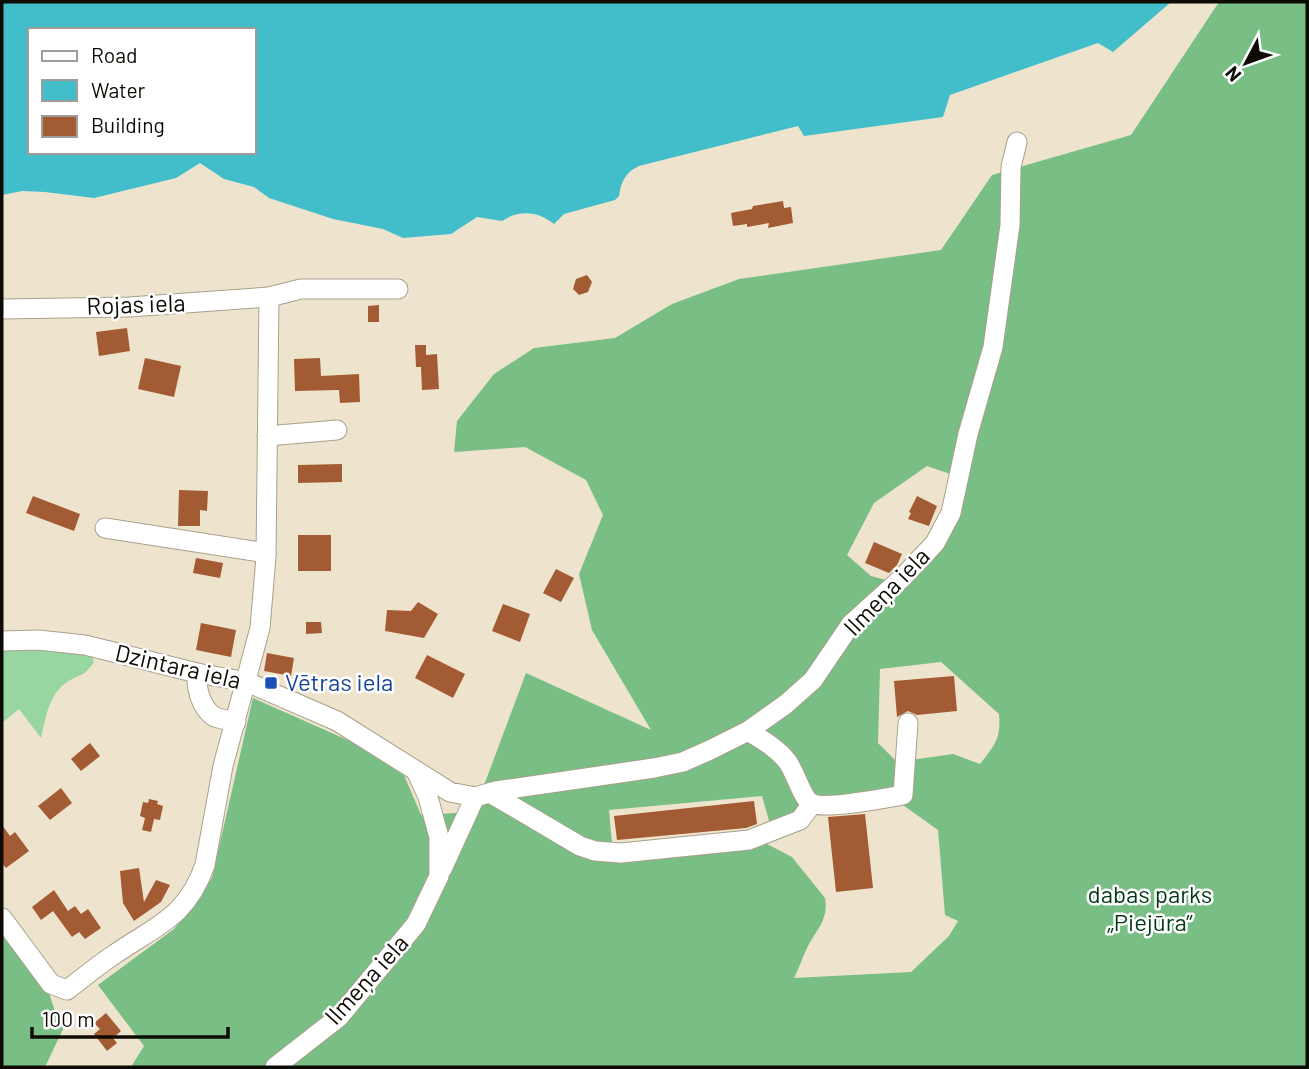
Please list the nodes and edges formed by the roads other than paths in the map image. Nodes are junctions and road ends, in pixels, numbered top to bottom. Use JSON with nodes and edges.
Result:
{"nodes":[{"id":1,"x":1017,"y":142,"type":"dead end"},
{"id":2,"x":398,"y":289,"type":"dead end"},
{"id":3,"x":269,"y":298,"type":"junction"},
{"id":4,"x":2,"y":309,"type":"edge"},
{"id":5,"x":337,"y":430,"type":"dead end"},
{"id":6,"x":267,"y":436,"type":"junction"},
{"id":7,"x":105,"y":528,"type":"dead end"},
{"id":8,"x":266,"y":552,"type":"junction"},
{"id":9,"x":2,"y":641,"type":"edge"},
{"id":10,"x":197,"y":673,"type":"junction"},
{"id":11,"x":247,"y":682,"type":"junction"},
{"id":12,"x":236,"y":722,"type":"junction"},
{"id":13,"x":908,"y":723,"type":"dead end"},
{"id":14,"x":748,"y":730,"type":"junction"},
{"id":15,"x":416,"y":772,"type":"junction"},
{"id":16,"x":483,"y":795,"type":"junction"},
{"id":17,"x":812,"y":804,"type":"junction"},
{"id":18,"x":439,"y":876,"type":"junction"},
{"id":19,"x":2,"y":918,"type":"edge"},
{"id":20,"x":275,"y":1067,"type":"edge"}],
"edges":[{"from":1,"to":14,"type":"street","name":"Ilmeņa iela"},
{"from":2,"to":3,"type":"street","name":"Rojas iela"},
{"from":3,"to":4,"type":"street","name":"Rojas iela"},
{"from":3,"to":6,"type":"street"},
{"from":5,"to":6,"type":"street"},
{"from":6,"to":8,"type":"street"},
{"from":7,"to":8,"type":"street"},
{"from":8,"to":11,"type":"street"},
{"from":9,"to":10,"type":"street","name":"Dzintara iela"},
{"from":10,"to":11,"type":"street","name":"Dzintara iela"},
{"from":10,"to":12,"type":"street"},
{"from":11,"to":12,"type":"street"},
{"from":11,"to":15,"type":"street","name":"Dzintara iela"},
{"from":12,"to":19,"type":"street"},
{"from":13,"to":17,"type":"street"},
{"from":14,"to":16,"type":"street","name":"Ilmeņa iela"},
{"from":14,"to":17,"type":"street"},
{"from":15,"to":16,"type":"street","name":"Ilmeņa iela"},
{"from":15,"to":18,"type":"street","name":"Ilmeņa iela"},
{"from":16,"to":17,"type":"street"},
{"from":16,"to":18,"type":"street","name":"Ilmeņa iela"},
{"from":18,"to":20,"type":"street","name":"Ilmeņa iela"}]}
